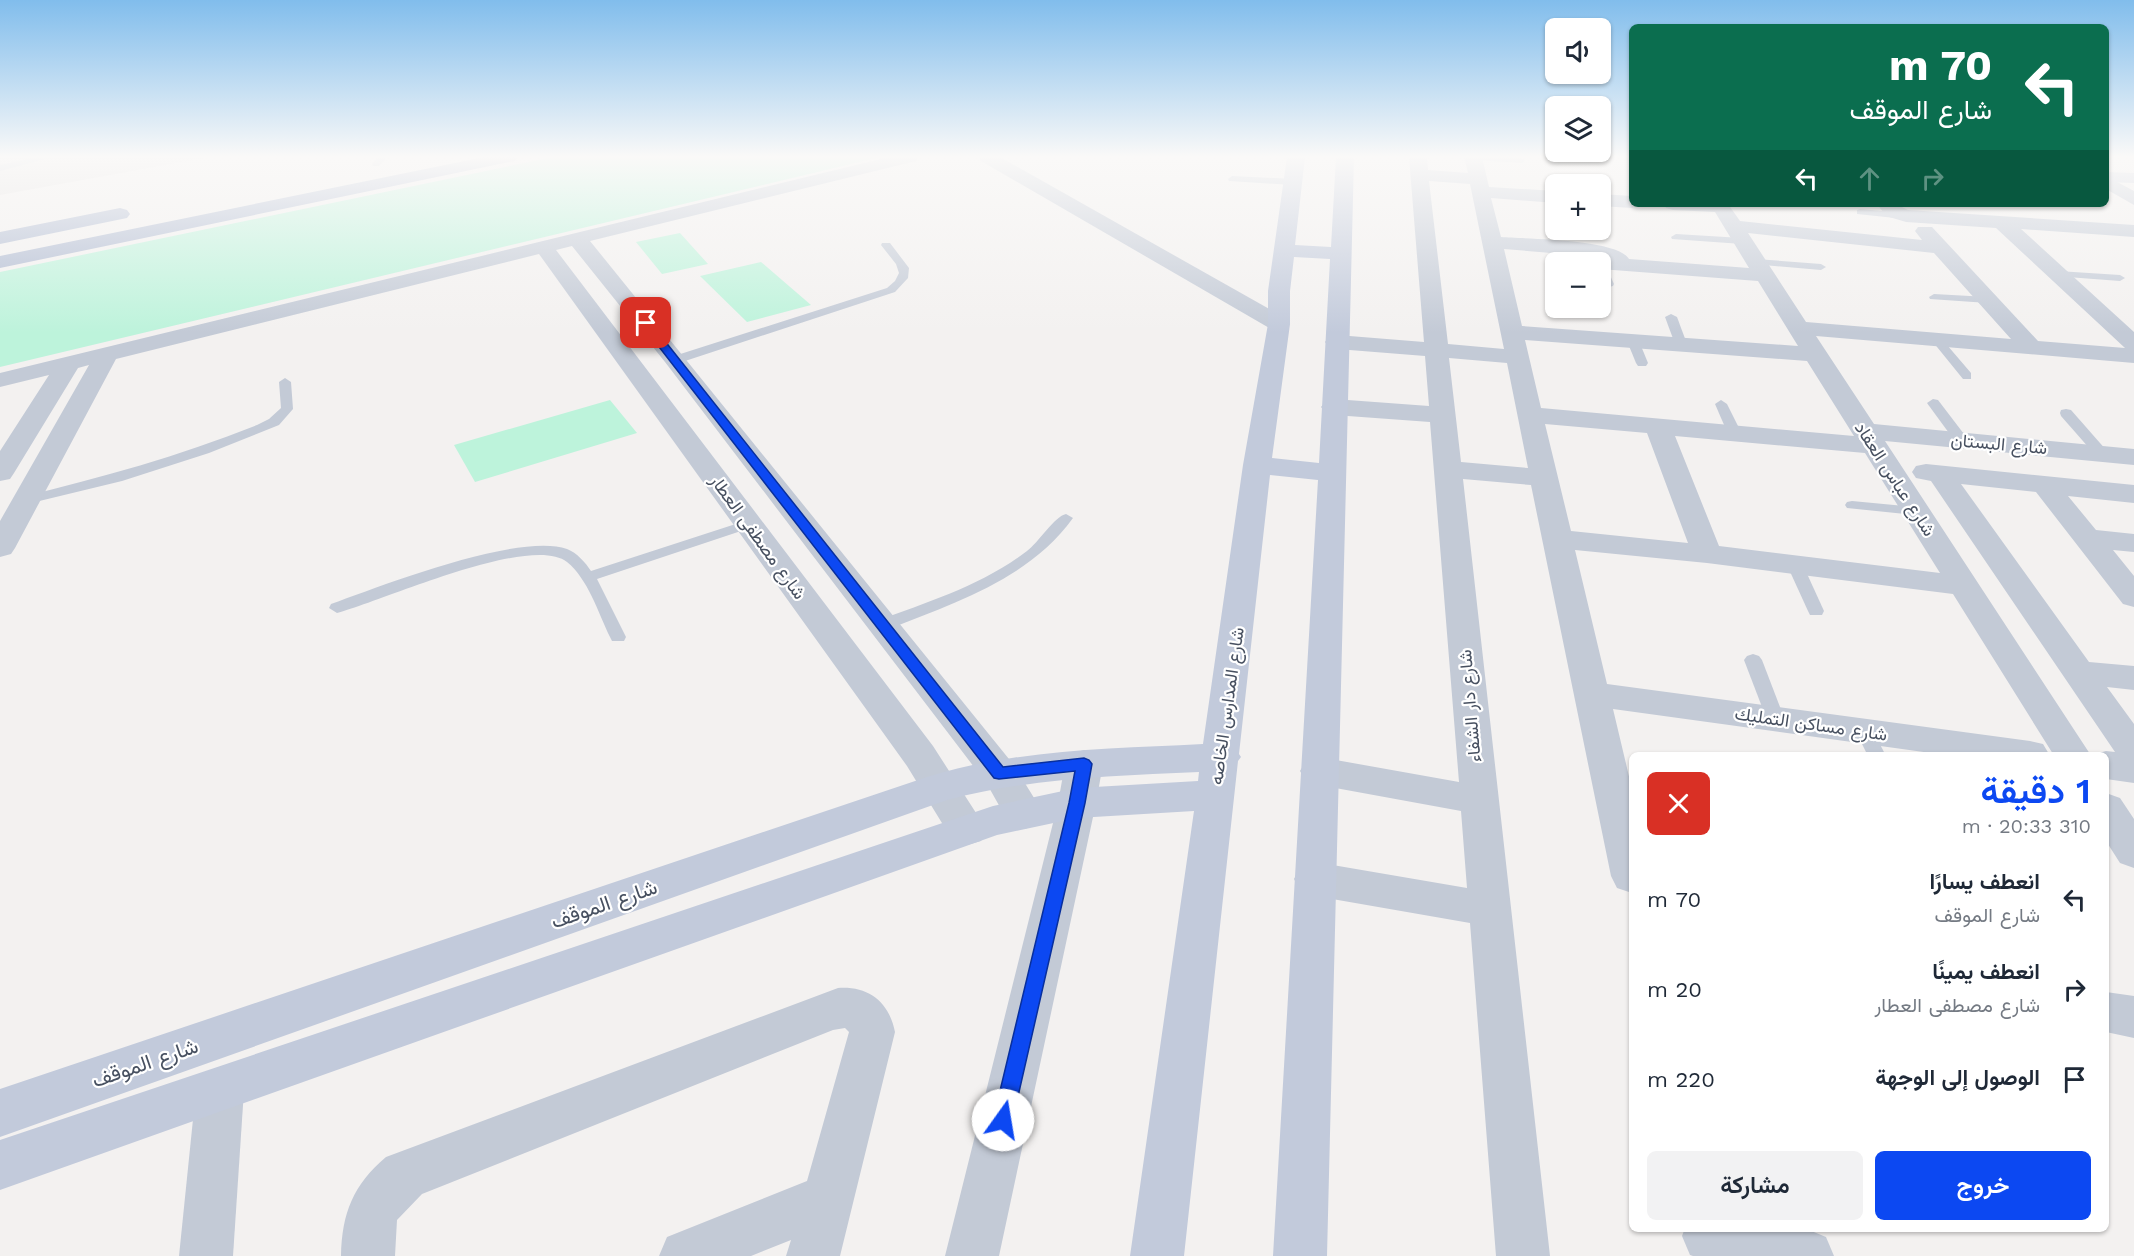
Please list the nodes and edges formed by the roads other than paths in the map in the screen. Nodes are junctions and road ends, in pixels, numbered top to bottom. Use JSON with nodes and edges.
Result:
{"nodes":[{"id":1,"x":113,"y":216,"type":"edge"},
{"id":2,"x":225,"y":216,"type":"edge"},
{"id":3,"x":672,"y":216,"type":"edge"},
{"id":4,"x":1105,"y":216,"type":"edge"},
{"id":5,"x":1111,"y":216,"type":"edge"},
{"id":6,"x":1289,"y":216,"type":"edge"},
{"id":7,"x":1342,"y":216,"type":"edge"},
{"id":8,"x":1423,"y":216,"type":"edge"},
{"id":9,"x":1485,"y":216,"type":"edge"},
{"id":10,"x":1713,"y":216,"type":"edge"},
{"id":11,"x":1904,"y":216,"type":"edge"},
{"id":12,"x":1909,"y":216,"type":"junction"},
{"id":13,"x":1729,"y":220,"type":"edge"},
{"id":14,"x":2001,"y":222,"type":"junction"},
{"id":15,"x":1130,"y":228,"type":"junction"},
{"id":16,"x":1153,"y":230,"type":"dead end"},
{"id":17,"x":2134,"y":231,"type":"edge"},
{"id":18,"x":1676,"y":237,"type":"dead end"},
{"id":19,"x":0,"y":238,"type":"edge"},
{"id":20,"x":577,"y":239,"type":"junction"},
{"id":21,"x":886,"y":245,"type":"dead end"},
{"id":22,"x":544,"y":247,"type":"junction"},
{"id":23,"x":1940,"y":248,"type":"junction"},
{"id":24,"x":1492,"y":249,"type":"junction"},
{"id":25,"x":1285,"y":250,"type":"junction"},
{"id":26,"x":1607,"y":252,"type":"edge"},
{"id":27,"x":1340,"y":254,"type":"junction"},
{"id":28,"x":1611,"y":254,"type":"edge"},
{"id":29,"x":1545,"y":256,"type":"edge"},
{"id":30,"x":1611,"y":261,"type":"edge"},
{"id":31,"x":0,"y":262,"type":"edge"},
{"id":32,"x":1611,"y":264,"type":"edge"},
{"id":33,"x":1821,"y":267,"type":"dead end"},
{"id":34,"x":1760,"y":269,"type":"junction"},
{"id":35,"x":2058,"y":274,"type":"junction"},
{"id":36,"x":2120,"y":278,"type":"dead end"},
{"id":37,"x":1934,"y":297,"type":"dead end"},
{"id":38,"x":1988,"y":300,"type":"junction"},
{"id":39,"x":1272,"y":301,"type":"junction"},
{"id":40,"x":2100,"y":313,"type":"junction"},
{"id":41,"x":2134,"y":315,"type":"edge"},
{"id":42,"x":1671,"y":317,"type":"dead end"},
{"id":43,"x":1798,"y":328,"type":"junction"},
{"id":44,"x":1937,"y":340,"type":"junction"},
{"id":45,"x":1633,"y":341,"type":"junction"},
{"id":46,"x":1337,"y":342,"type":"junction"},
{"id":47,"x":1681,"y":344,"type":"junction"},
{"id":48,"x":2134,"y":344,"type":"edge"},
{"id":49,"x":1514,"y":345,"type":"junction"},
{"id":50,"x":2032,"y":348,"type":"junction"},
{"id":51,"x":1436,"y":350,"type":"junction"},
{"id":52,"x":107,"y":354,"type":"junction"},
{"id":53,"x":1814,"y":354,"type":"junction"},
{"id":54,"x":2134,"y":356,"type":"edge"},
{"id":55,"x":674,"y":358,"type":"junction"},
{"id":56,"x":1642,"y":363,"type":"dead end"},
{"id":57,"x":68,"y":364,"type":"junction"},
{"id":58,"x":634,"y":368,"type":"junction"},
{"id":59,"x":1967,"y":376,"type":"dead end"},
{"id":60,"x":0,"y":380,"type":"edge"},
{"id":61,"x":285,"y":381,"type":"dead end"},
{"id":62,"x":1933,"y":403,"type":"dead end"},
{"id":63,"x":1721,"y":404,"type":"dead end"},
{"id":64,"x":1334,"y":407,"type":"junction"},
{"id":65,"x":2066,"y":413,"type":"dead end"},
{"id":66,"x":1442,"y":415,"type":"junction"},
{"id":67,"x":1530,"y":415,"type":"junction"},
{"id":68,"x":1658,"y":427,"type":"junction"},
{"id":69,"x":1735,"y":434,"type":"junction"},
{"id":70,"x":1962,"y":441,"type":"junction"},
{"id":71,"x":739,"y":442,"type":"junction"},
{"id":72,"x":1875,"y":449,"type":"junction"},
{"id":73,"x":698,"y":454,"type":"junction"},
{"id":74,"x":2102,"y":454,"type":"junction"},
{"id":75,"x":2134,"y":457,"type":"edge"},
{"id":76,"x":1257,"y":465,"type":"junction"},
{"id":77,"x":1448,"y":470,"type":"junction"},
{"id":78,"x":0,"y":473,"type":"edge"},
{"id":79,"x":1332,"y":473,"type":"junction"},
{"id":80,"x":1940,"y":474,"type":"junction"},
{"id":81,"x":1544,"y":478,"type":"junction"},
{"id":82,"x":2046,"y":485,"type":"junction"},
{"id":83,"x":2134,"y":494,"type":"edge"},
{"id":84,"x":14,"y":503,"type":"edge"},
{"id":85,"x":1852,"y":504,"type":"dead end"},
{"id":86,"x":1915,"y":510,"type":"junction"},
{"id":87,"x":1066,"y":518,"type":"dead end"},
{"id":88,"x":748,"y":524,"type":"junction"},
{"id":89,"x":2088,"y":538,"type":"junction"},
{"id":90,"x":1557,"y":539,"type":"junction"},
{"id":91,"x":2134,"y":543,"type":"edge"},
{"id":92,"x":0,"y":548,"type":"edge"},
{"id":93,"x":1707,"y":554,"type":"junction"},
{"id":94,"x":1795,"y":565,"type":"junction"},
{"id":95,"x":587,"y":577,"type":"junction"},
{"id":96,"x":1964,"y":586,"type":"junction"},
{"id":97,"x":2134,"y":597,"type":"edge"},
{"id":98,"x":337,"y":608,"type":"dead end"},
{"id":99,"x":1816,"y":611,"type":"dead end"},
{"id":100,"x":883,"y":625,"type":"junction"},
{"id":101,"x":618,"y":637,"type":"dead end"},
{"id":102,"x":1752,"y":660,"type":"dead end"},
{"id":103,"x":2080,"y":673,"type":"junction"},
{"id":104,"x":2134,"y":678,"type":"edge"},
{"id":105,"x":1593,"y":694,"type":"junction"},
{"id":106,"x":1776,"y":720,"type":"junction"},
{"id":107,"x":1871,"y":743,"type":"edge"},
{"id":108,"x":2001,"y":752,"type":"edge"},
{"id":109,"x":2071,"y":752,"type":"edge"},
{"id":110,"x":2134,"y":752,"type":"edge"},
{"id":111,"x":2109,"y":765,"type":"edge"},
{"id":112,"x":2134,"y":769,"type":"edge"},
{"id":113,"x":1319,"y":771,"type":"junction"},
{"id":114,"x":999,"y":774,"type":"junction"},
{"id":115,"x":1218,"y":776,"type":"junction"},
{"id":116,"x":1081,"y":784,"type":"junction"},
{"id":117,"x":941,"y":787,"type":"junction"},
{"id":118,"x":1479,"y":800,"type":"junction"},
{"id":119,"x":2109,"y":813,"type":"edge"},
{"id":120,"x":1024,"y":814,"type":"junction"},
{"id":121,"x":967,"y":830,"type":"junction"},
{"id":122,"x":2134,"y":852,"type":"edge"},
{"id":123,"x":1629,"y":862,"type":"edge"},
{"id":124,"x":1315,"y":879,"type":"junction"},
{"id":125,"x":1490,"y":909,"type":"junction"},
{"id":126,"x":220,"y":1090,"type":"junction"},
{"id":127,"x":0,"y":1113,"type":"edge"},
{"id":128,"x":0,"y":1165,"type":"edge"},
{"id":129,"x":829,"y":1198,"type":"junction"},
{"id":130,"x":1710,"y":1240,"type":"edge"},
{"id":131,"x":206,"y":1256,"type":"edge"},
{"id":132,"x":368,"y":1256,"type":"edge"},
{"id":133,"x":686,"y":1256,"type":"edge"},
{"id":134,"x":813,"y":1256,"type":"edge"},
{"id":135,"x":972,"y":1256,"type":"edge"},
{"id":136,"x":1157,"y":1256,"type":"edge"},
{"id":137,"x":1300,"y":1256,"type":"edge"},
{"id":138,"x":1523,"y":1256,"type":"edge"},
{"id":139,"x":1807,"y":1256,"type":"edge"}],
"edges":[{"from":1,"to":19,"type":"main road"},
{"from":2,"to":31,"type":"main road"},
{"from":3,"to":20,"type":"street"},
{"from":4,"to":15,"type":"street"},
{"from":5,"to":15,"type":"street"},
{"from":6,"to":25,"type":"street","name":"شارع المدارس الخاصه"},
{"from":7,"to":27,"type":"street"},
{"from":8,"to":51,"type":"street","name":"شارع دار الشفاء"},
{"from":9,"to":24,"type":"street"},
{"from":10,"to":13,"type":"street"},
{"from":11,"to":12,"type":"lane"},
{"from":12,"to":14,"type":"street"},
{"from":12,"to":23,"type":"street"},
{"from":13,"to":18,"type":"lane"},
{"from":13,"to":23,"type":"street"},
{"from":13,"to":34,"type":"street","name":"شارع عباس العقاد"},
{"from":14,"to":17,"type":"street"},
{"from":14,"to":35,"type":"street"},
{"from":15,"to":16,"type":"street"},
{"from":15,"to":39,"type":"street"},
{"from":20,"to":22,"type":"street"},
{"from":20,"to":55,"type":"street"},
{"from":21,"to":55,"type":"lane"},
{"from":22,"to":52,"type":"street"},
{"from":22,"to":58,"type":"street","name":"شارع مصطفى العطار"},
{"from":23,"to":38,"type":"street"},
{"from":24,"to":26,"type":"street"},
{"from":24,"to":29,"type":"street"},
{"from":24,"to":49,"type":"street"},
{"from":25,"to":27,"type":"street"},
{"from":25,"to":39,"type":"street","name":"شارع المدارس الخاصه"},
{"from":27,"to":46,"type":"street"},
{"from":28,"to":30,"type":"street"},
{"from":32,"to":34,"type":"street"},
{"from":33,"to":34,"type":"lane"},
{"from":34,"to":43,"type":"street","name":"شارع عباس العقاد"},
{"from":35,"to":36,"type":"lane"},
{"from":35,"to":40,"type":"street"},
{"from":37,"to":38,"type":"lane"},
{"from":38,"to":50,"type":"street"},
{"from":39,"to":76,"type":"street","name":"شارع المدارس الخاصه"},
{"from":40,"to":41,"type":"street"},
{"from":40,"to":48,"type":"street"},
{"from":42,"to":47,"type":"lane"},
{"from":43,"to":44,"type":"street"},
{"from":43,"to":53,"type":"street","name":"شارع عباس العقاد"},
{"from":44,"to":50,"type":"street"},
{"from":44,"to":59,"type":"lane"},
{"from":45,"to":47,"type":"street"},
{"from":45,"to":49,"type":"street"},
{"from":45,"to":56,"type":"lane"},
{"from":46,"to":51,"type":"street"},
{"from":46,"to":64,"type":"street"},
{"from":47,"to":53,"type":"street"},
{"from":49,"to":51,"type":"street"},
{"from":49,"to":67,"type":"street"},
{"from":50,"to":54,"type":"street"},
{"from":51,"to":66,"type":"street","name":"شارع دار الشفاء"},
{"from":52,"to":57,"type":"street"},
{"from":52,"to":84,"type":"street"},
{"from":53,"to":72,"type":"street","name":"شارع عباس العقاد"},
{"from":55,"to":58,"type":"street"},
{"from":55,"to":71,"type":"street"},
{"from":57,"to":60,"type":"street"},
{"from":57,"to":78,"type":"street"},
{"from":58,"to":73,"type":"street","name":"شارع مصطفى العطار"},
{"from":61,"to":84,"type":"lane"},
{"from":62,"to":70,"type":"lane"},
{"from":63,"to":69,"type":"lane"},
{"from":64,"to":66,"type":"street"},
{"from":64,"to":79,"type":"street"},
{"from":65,"to":74,"type":"lane"},
{"from":66,"to":77,"type":"street","name":"شارع دار الشفاء"},
{"from":67,"to":68,"type":"street"},
{"from":67,"to":81,"type":"street"},
{"from":68,"to":69,"type":"street"},
{"from":68,"to":93,"type":"street"},
{"from":69,"to":72,"type":"street"},
{"from":70,"to":72,"type":"street","name":"شارع البستان"},
{"from":70,"to":74,"type":"street","name":"شارع البستان"},
{"from":71,"to":73,"type":"street"},
{"from":71,"to":100,"type":"street"},
{"from":72,"to":80,"type":"street","name":"شارع البستان"},
{"from":72,"to":86,"type":"street","name":"شارع عباس العقاد"},
{"from":73,"to":88,"type":"street","name":"شارع مصطفى العطار"},
{"from":74,"to":75,"type":"street","name":"شارع البستان"},
{"from":76,"to":79,"type":"street"},
{"from":76,"to":115,"type":"street","name":"شارع المدارس الخاصه"},
{"from":77,"to":81,"type":"street"},
{"from":77,"to":118,"type":"street","name":"شارع دار الشفاء"},
{"from":79,"to":113,"type":"street"},
{"from":80,"to":82,"type":"street","name":"شارع البستان"},
{"from":80,"to":103,"type":"street"},
{"from":81,"to":90,"type":"street"},
{"from":82,"to":83,"type":"street","name":"شارع البستان"},
{"from":82,"to":89,"type":"street"},
{"from":84,"to":92,"type":"street"},
{"from":85,"to":86,"type":"lane"},
{"from":86,"to":96,"type":"street","name":"شارع عباس العقاد"},
{"from":87,"to":100,"type":"lane"},
{"from":88,"to":95,"type":"lane"},
{"from":88,"to":117,"type":"street","name":"شارع مصطفى العطار"},
{"from":89,"to":91,"type":"street"},
{"from":89,"to":97,"type":"street"},
{"from":90,"to":93,"type":"street"},
{"from":90,"to":105,"type":"street"},
{"from":93,"to":94,"type":"street"},
{"from":94,"to":96,"type":"street"},
{"from":94,"to":99,"type":"lane"},
{"from":95,"to":98,"type":"lane"},
{"from":95,"to":101,"type":"lane"},
{"from":96,"to":109,"type":"street","name":"شارع عباس العقاد"},
{"from":100,"to":114,"type":"street"},
{"from":102,"to":106,"type":"lane"},
{"from":103,"to":104,"type":"street"},
{"from":103,"to":110,"type":"street"},
{"from":105,"to":106,"type":"street","name":"شارع مساكن التمليك"},
{"from":105,"to":123,"type":"street"},
{"from":106,"to":107,"type":"street","name":"شارع مساكن التمليك"},
{"from":107,"to":108,"type":"street","name":"شارع مساكن التمليك"},
{"from":111,"to":112,"type":"street"},
{"from":113,"to":118,"type":"street"},
{"from":113,"to":124,"type":"street"},
{"from":114,"to":116,"type":"street","name":"شارع الموقف"},
{"from":114,"to":117,"type":"street","name":"شارع الموقف"},
{"from":114,"to":120,"type":"street"},
{"from":115,"to":116,"type":"street","name":"شارع الموقف"},
{"from":115,"to":136,"type":"street","name":"شارع المدارس الخاصه"},
{"from":116,"to":120,"type":"street","name":"شارع الموقف"},
{"from":116,"to":135,"type":"street"},
{"from":117,"to":121,"type":"street","name":"شارع مصطفى العطار"},
{"from":117,"to":127,"type":"street","name":"شارع الموقف"},
{"from":118,"to":125,"type":"street","name":"شارع دار الشفاء"},
{"from":119,"to":122,"type":"street"},
{"from":120,"to":121,"type":"street","name":"شارع الموقف"},
{"from":121,"to":126,"type":"street","name":"شارع الموقف"},
{"from":124,"to":125,"type":"street"},
{"from":124,"to":137,"type":"street"},
{"from":125,"to":138,"type":"street","name":"شارع دار الشفاء"},
{"from":126,"to":128,"type":"street","name":"شارع الموقف"},
{"from":126,"to":131,"type":"street"},
{"from":129,"to":132,"type":"street"},
{"from":129,"to":133,"type":"street"},
{"from":129,"to":134,"type":"street"},
{"from":130,"to":139,"type":"street"}]}
